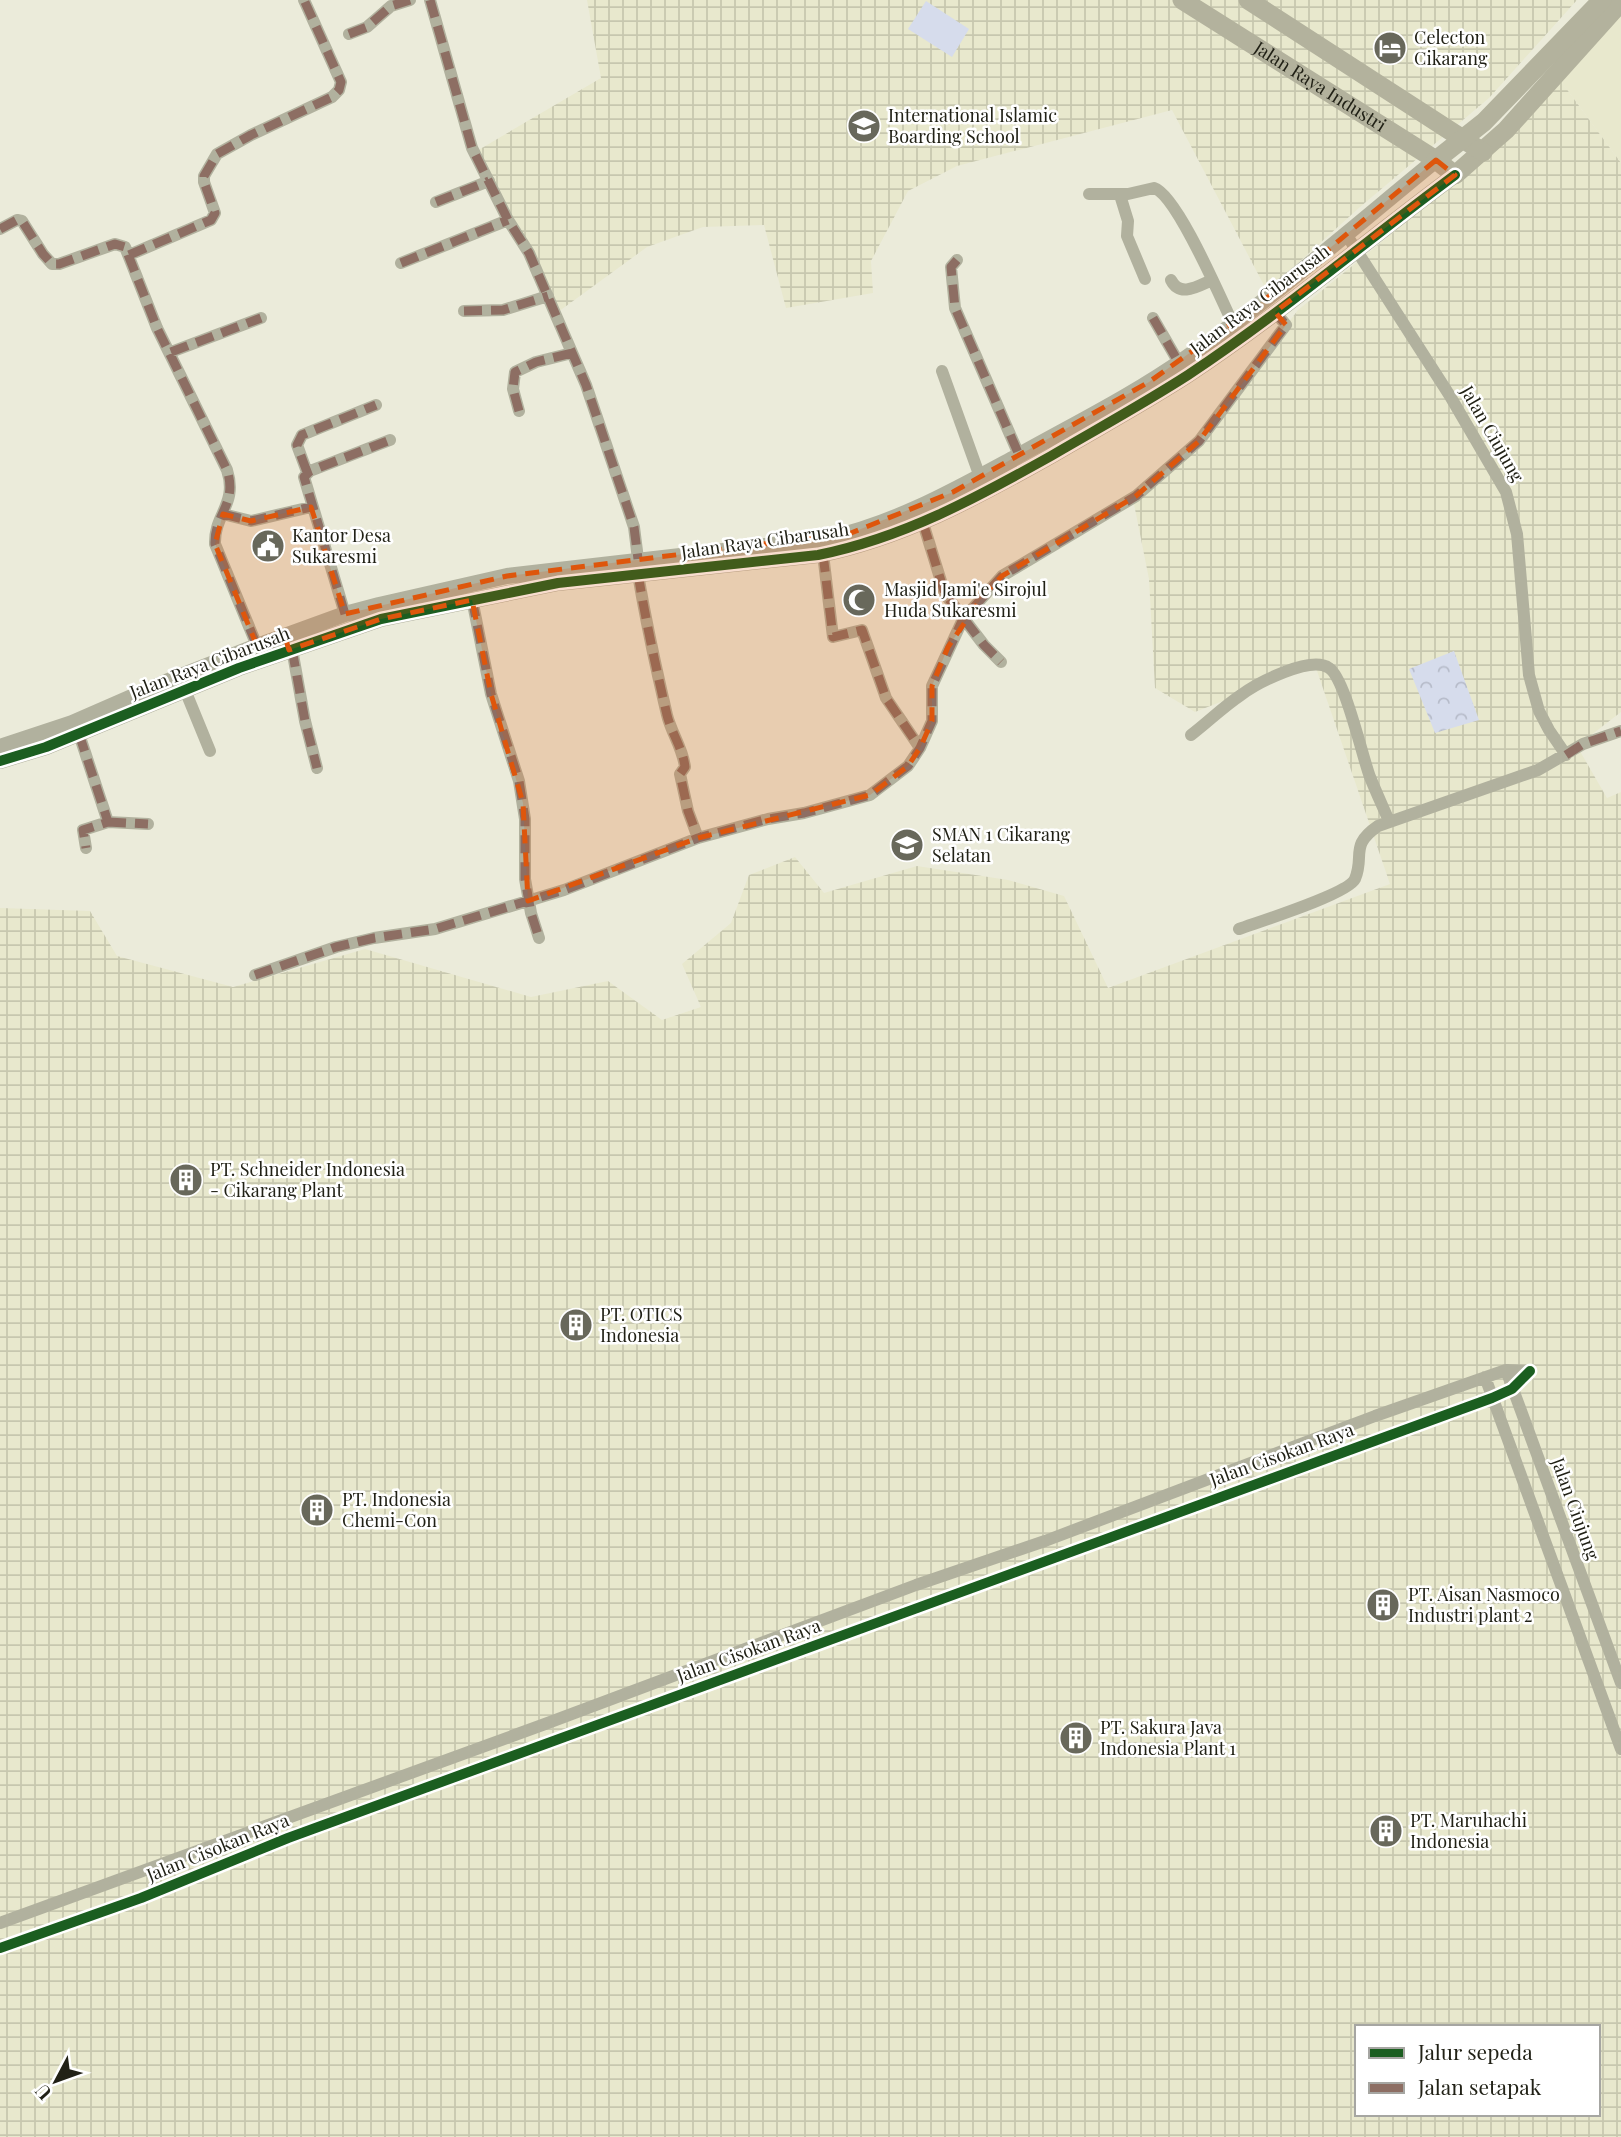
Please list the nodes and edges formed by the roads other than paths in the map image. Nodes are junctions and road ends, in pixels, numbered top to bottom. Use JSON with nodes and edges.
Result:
{"nodes":[{"id":1,"x":304,"y":0,"type":"edge"},
{"id":2,"x":410,"y":0,"type":"edge"},
{"id":3,"x":430,"y":0,"type":"edge"},
{"id":4,"x":1182,"y":0,"type":"edge"},
{"id":5,"x":1248,"y":0,"type":"edge"},
{"id":6,"x":1602,"y":0,"type":"edge"},
{"id":7,"x":1621,"y":2,"type":"edge"},
{"id":8,"x":349,"y":34,"type":"dead end"},
{"id":9,"x":1464,"y":138,"type":"junction"},
{"id":10,"x":1483,"y":152,"type":"junction"},
{"id":11,"x":1436,"y":160,"type":"junction"},
{"id":12,"x":1455,"y":175,"type":"junction"},
{"id":13,"x":489,"y":181,"type":"junction"},
{"id":14,"x":1089,"y":194,"type":"dead end"},
{"id":15,"x":1119,"y":195,"type":"junction"},
{"id":16,"x":436,"y":202,"type":"dead end"},
{"id":17,"x":508,"y":220,"type":"junction"},
{"id":18,"x":0,"y":229,"type":"edge"},
{"id":19,"x":1346,"y":234,"type":"junction"},
{"id":20,"x":1355,"y":251,"type":"junction"},
{"id":21,"x":129,"y":255,"type":"junction"},
{"id":22,"x":957,"y":260,"type":"dead end"},
{"id":23,"x":401,"y":264,"type":"dead end"},
{"id":24,"x":1145,"y":279,"type":"dead end"},
{"id":25,"x":1212,"y":280,"type":"junction"},
{"id":26,"x":1171,"y":281,"type":"dead end"},
{"id":27,"x":548,"y":296,"type":"junction"},
{"id":28,"x":464,"y":311,"type":"dead end"},
{"id":29,"x":1275,"y":312,"type":"junction"},
{"id":30,"x":261,"y":318,"type":"dead end"},
{"id":31,"x":1153,"y":318,"type":"dead end"},
{"id":32,"x":1233,"y":324,"type":"junction"},
{"id":33,"x":171,"y":352,"type":"junction"},
{"id":34,"x":572,"y":353,"type":"junction"},
{"id":35,"x":1179,"y":363,"type":"junction"},
{"id":36,"x":942,"y":371,"type":"dead end"},
{"id":37,"x":376,"y":405,"type":"dead end"},
{"id":38,"x":519,"y":411,"type":"dead end"},
{"id":39,"x":390,"y":440,"type":"dead end"},
{"id":40,"x":1019,"y":455,"type":"junction"},
{"id":41,"x":307,"y":472,"type":"junction"},
{"id":42,"x":980,"y":477,"type":"junction"},
{"id":43,"x":312,"y":507,"type":"junction"},
{"id":44,"x":223,"y":514,"type":"junction"},
{"id":45,"x":911,"y":522,"type":"junction"},
{"id":46,"x":842,"y":543,"type":"junction"},
{"id":47,"x":823,"y":554,"type":"junction"},
{"id":48,"x":638,"y":567,"type":"junction"},
{"id":49,"x":472,"y":599,"type":"junction"},
{"id":50,"x":345,"y":614,"type":"junction"},
{"id":51,"x":962,"y":619,"type":"junction"},
{"id":52,"x":257,"y":646,"type":"junction"},
{"id":53,"x":288,"y":646,"type":"junction"},
{"id":54,"x":1001,"y":662,"type":"dead end"},
{"id":55,"x":185,"y":690,"type":"junction"},
{"id":56,"x":1621,"y":731,"type":"edge"},
{"id":57,"x":79,"y":734,"type":"junction"},
{"id":58,"x":1191,"y":735,"type":"dead end"},
{"id":59,"x":0,"y":747,"type":"edge"},
{"id":60,"x":920,"y":748,"type":"junction"},
{"id":61,"x":210,"y":751,"type":"dead end"},
{"id":62,"x":1566,"y":755,"type":"junction"},
{"id":63,"x":0,"y":761,"type":"edge"},
{"id":64,"x":317,"y":768,"type":"dead end"},
{"id":65,"x":1389,"y":821,"type":"junction"},
{"id":66,"x":108,"y":822,"type":"junction"},
{"id":67,"x":148,"y":824,"type":"dead end"},
{"id":68,"x":698,"y":838,"type":"junction"},
{"id":69,"x":86,"y":848,"type":"dead end"},
{"id":70,"x":528,"y":901,"type":"junction"},
{"id":71,"x":1238,"y":929,"type":"dead end"},
{"id":72,"x":539,"y":939,"type":"dead end"},
{"id":73,"x":255,"y":975,"type":"dead end"},
{"id":74,"x":1506,"y":1370,"type":"junction"},
{"id":75,"x":1485,"y":1377,"type":"junction"},
{"id":76,"x":1512,"y":1389,"type":"junction"},
{"id":77,"x":1492,"y":1398,"type":"junction"},
{"id":78,"x":1621,"y":1683,"type":"edge"},
{"id":79,"x":1621,"y":1749,"type":"edge"},
{"id":80,"x":0,"y":1923,"type":"edge"},
{"id":81,"x":0,"y":1948,"type":"edge"}],
"edges":[{"from":1,"to":21,"type":"street"},
{"from":2,"to":8,"type":"street"},
{"from":3,"to":13,"type":"street"},
{"from":4,"to":11,"type":"main road","name":"Jalan Raya Industri"},
{"from":5,"to":9,"type":"main road","name":"Jalan Raya Industri"},
{"from":6,"to":9,"type":"main road","name":"Jalan Raya Cibarusah"},
{"from":7,"to":10,"type":"main road","name":"Jalan Raya Cibarusah"},
{"from":9,"to":10,"type":"main road","name":"Jalan Raya Industri"},
{"from":9,"to":11,"type":"main road","name":"Jalan Raya Cibarusah"},
{"from":10,"to":12,"type":"main road","name":"Jalan Raya Cibarusah"},
{"from":11,"to":12,"type":"main road","name":"Jalan Raya Industri"},
{"from":11,"to":19,"type":"street","name":"Jalan Raya Cibarusah"},
{"from":12,"to":20,"type":"street","name":"Jalan Raya Cibarusah"},
{"from":13,"to":16,"type":"street"},
{"from":13,"to":17,"type":"street"},
{"from":14,"to":15,"type":"street"},
{"from":15,"to":24,"type":"street"},
{"from":15,"to":25,"type":"street"},
{"from":17,"to":23,"type":"street"},
{"from":17,"to":27,"type":"street"},
{"from":18,"to":21,"type":"street"},
{"from":19,"to":20,"type":"street","name":"Jalan Ciujung"},
{"from":19,"to":32,"type":"street","name":"Jalan Raya Cibarusah"},
{"from":20,"to":29,"type":"street","name":"Jalan Raya Cibarusah"},
{"from":20,"to":62,"type":"street","name":"Jalan Ciujung"},
{"from":21,"to":33,"type":"street"},
{"from":22,"to":40,"type":"street"},
{"from":25,"to":26,"type":"street"},
{"from":25,"to":32,"type":"street"},
{"from":27,"to":28,"type":"street"},
{"from":27,"to":34,"type":"street"},
{"from":29,"to":45,"type":"street","name":"Jalan Raya Cibarusah"},
{"from":29,"to":51,"type":"street"},
{"from":30,"to":33,"type":"street"},
{"from":31,"to":35,"type":"street"},
{"from":32,"to":35,"type":"street","name":"Jalan Raya Cibarusah"},
{"from":33,"to":44,"type":"street"},
{"from":34,"to":38,"type":"street"},
{"from":34,"to":48,"type":"street"},
{"from":35,"to":40,"type":"street","name":"Jalan Raya Cibarusah"},
{"from":36,"to":42,"type":"street"},
{"from":37,"to":41,"type":"street"},
{"from":39,"to":41,"type":"street"},
{"from":40,"to":42,"type":"street","name":"Jalan Raya Cibarusah"},
{"from":41,"to":43,"type":"street"},
{"from":42,"to":45,"type":"street","name":"Jalan Raya Cibarusah"},
{"from":43,"to":44,"type":"street"},
{"from":43,"to":50,"type":"street"},
{"from":44,"to":52,"type":"street"},
{"from":45,"to":46,"type":"street","name":"Jalan Raya Cibarusah"},
{"from":45,"to":51,"type":"street"},
{"from":46,"to":47,"type":"street","name":"Jalan Raya Cibarusah"},
{"from":46,"to":48,"type":"street","name":"Jalan Raya Cibarusah"},
{"from":47,"to":48,"type":"street","name":"Jalan Raya Cibarusah"},
{"from":47,"to":60,"type":"street"},
{"from":48,"to":49,"type":"street","name":"Jalan Raya Cibarusah"},
{"from":48,"to":50,"type":"street","name":"Jalan Raya Cibarusah"},
{"from":48,"to":68,"type":"street"},
{"from":49,"to":53,"type":"street","name":"Jalan Raya Cibarusah"},
{"from":49,"to":70,"type":"street"},
{"from":50,"to":53,"type":"street","name":"Jalan Raya Cibarusah"},
{"from":51,"to":54,"type":"street"},
{"from":51,"to":60,"type":"street"},
{"from":52,"to":53,"type":"street","name":"Jalan Raya Cibarusah"},
{"from":52,"to":59,"type":"street","name":"Jalan Raya Cibarusah"},
{"from":53,"to":55,"type":"street","name":"Jalan Raya Cibarusah"},
{"from":53,"to":64,"type":"street"},
{"from":55,"to":57,"type":"street","name":"Jalan Raya Cibarusah"},
{"from":55,"to":61,"type":"street"},
{"from":56,"to":62,"type":"street"},
{"from":57,"to":63,"type":"street","name":"Jalan Raya Cibarusah"},
{"from":57,"to":66,"type":"street"},
{"from":58,"to":65,"type":"street"},
{"from":60,"to":68,"type":"street"},
{"from":62,"to":65,"type":"street"},
{"from":65,"to":71,"type":"street"},
{"from":66,"to":67,"type":"street"},
{"from":66,"to":69,"type":"street"},
{"from":68,"to":70,"type":"street"},
{"from":70,"to":72,"type":"street"},
{"from":70,"to":73,"type":"street"},
{"from":74,"to":75,"type":"street","name":"Jalan Cisokan Raya"},
{"from":74,"to":76,"type":"street","name":"Jalan Ciujung"},
{"from":74,"to":76,"type":"street"},
{"from":75,"to":77,"type":"street"},
{"from":75,"to":80,"type":"street","name":"Jalan Cisokan Raya"},
{"from":76,"to":77,"type":"street","name":"Jalan Cisokan Raya"},
{"from":76,"to":78,"type":"street","name":"Jalan Ciujung"},
{"from":77,"to":79,"type":"street"},
{"from":77,"to":81,"type":"street","name":"Jalan Cisokan Raya"}]}
